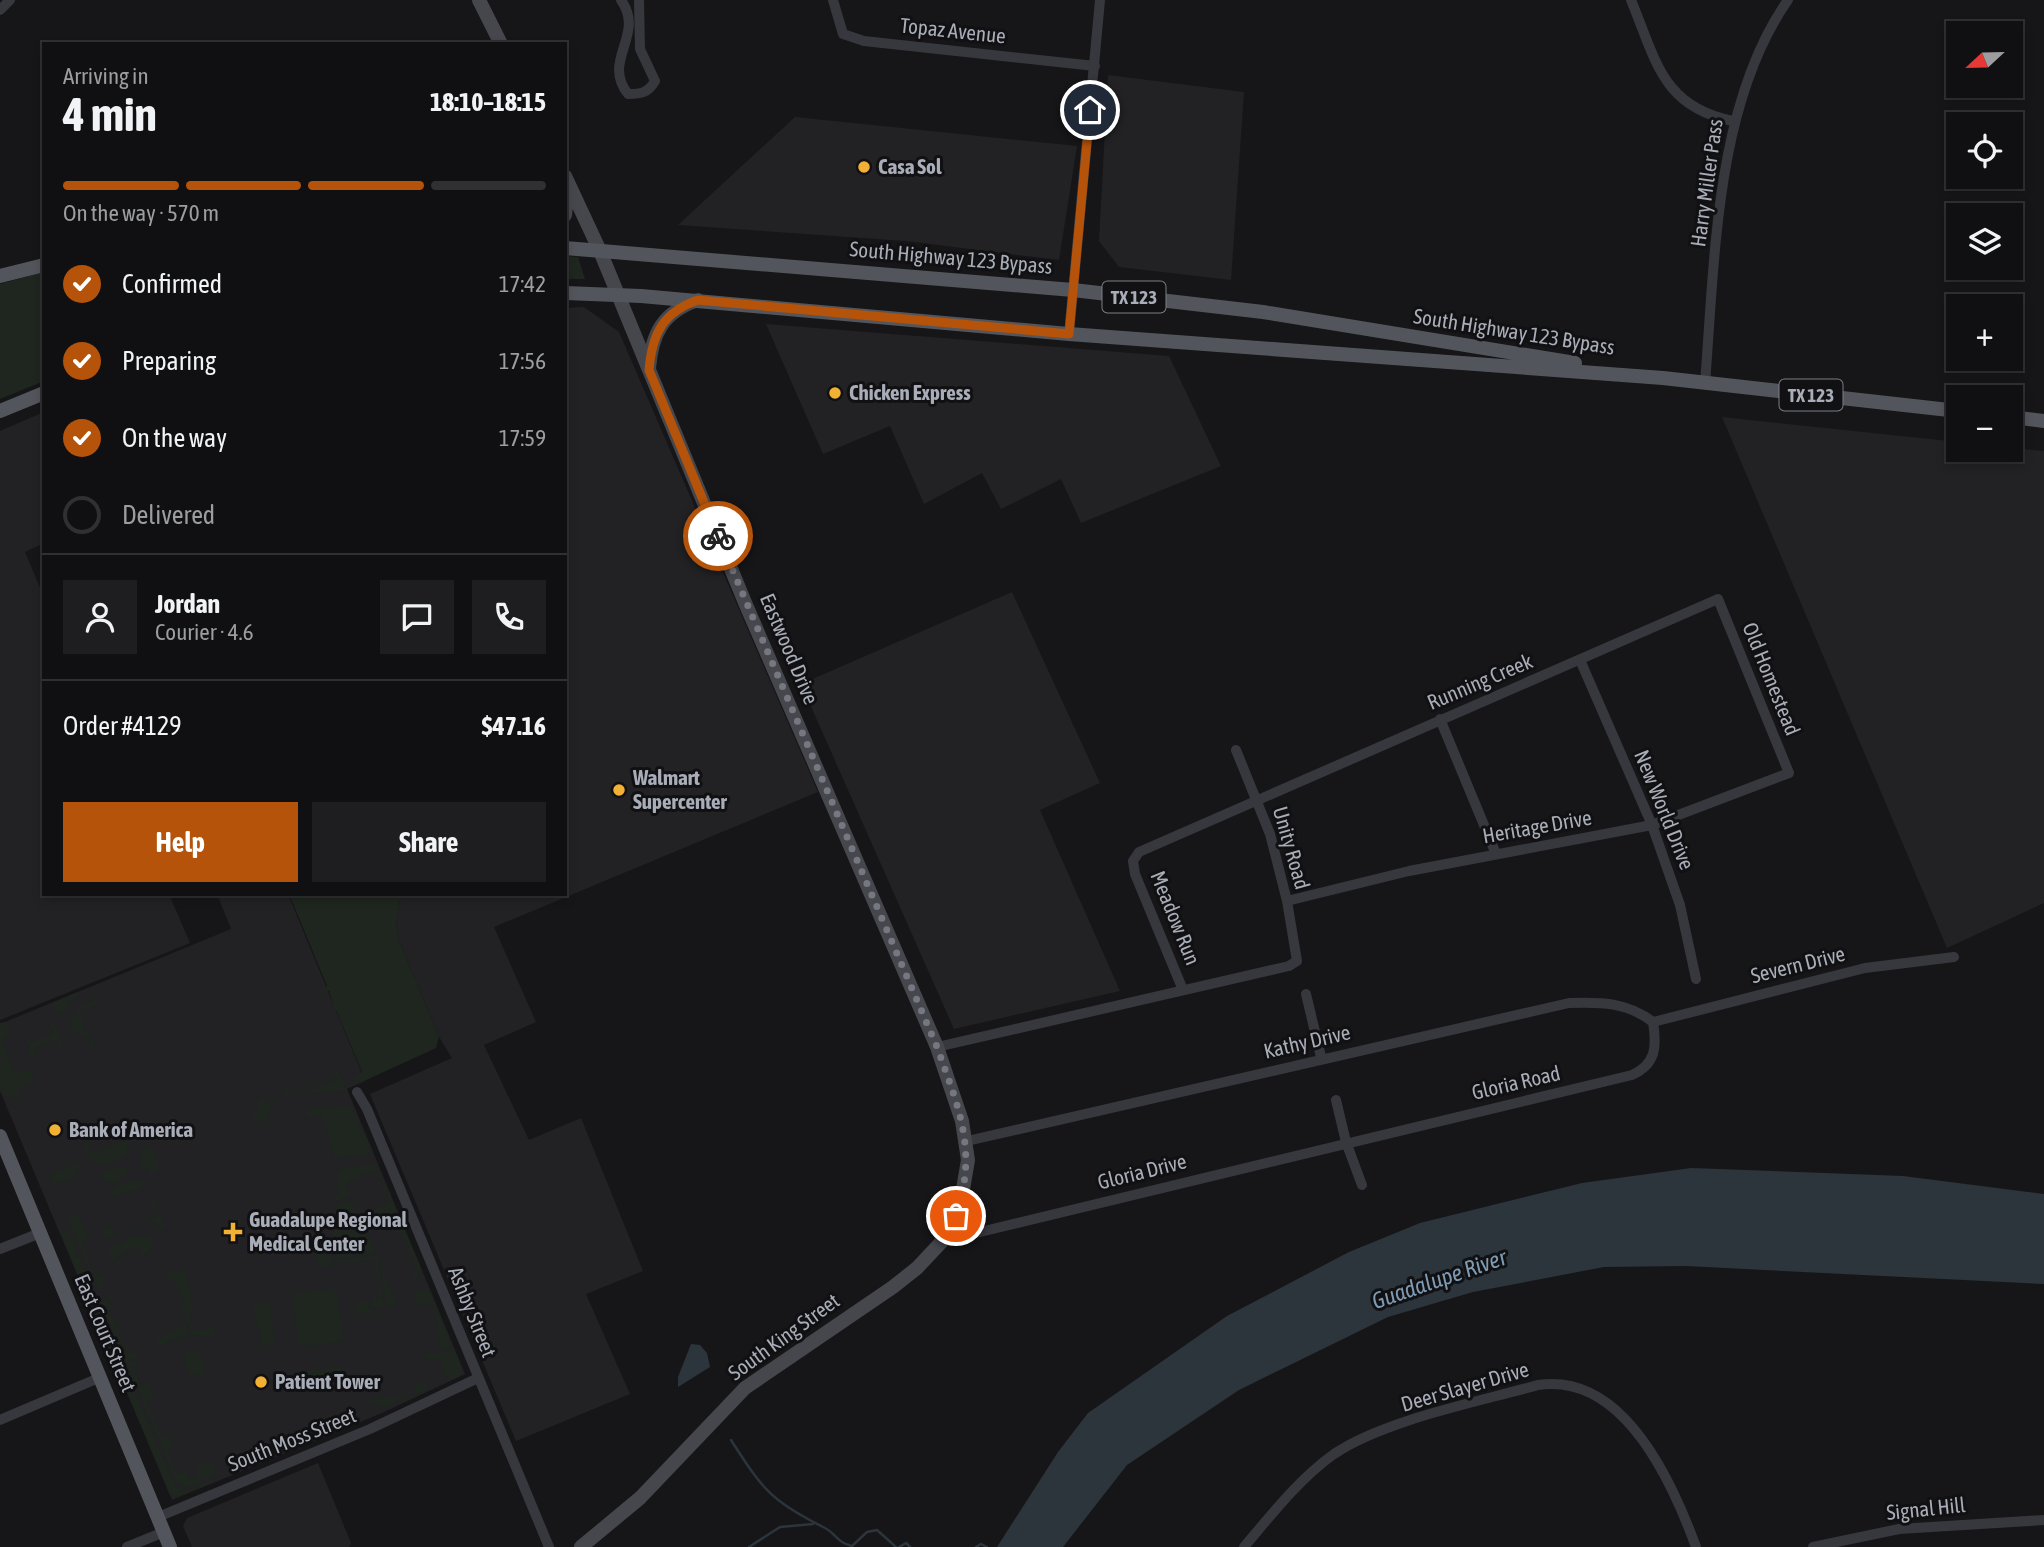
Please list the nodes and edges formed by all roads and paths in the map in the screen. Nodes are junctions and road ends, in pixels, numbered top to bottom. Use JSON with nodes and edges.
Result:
{"nodes":[{"id":1,"x":10,"y":0,"type":"edge"},
{"id":2,"x":479,"y":0,"type":"edge"},
{"id":3,"x":621,"y":0,"type":"edge"},
{"id":4,"x":639,"y":0,"type":"edge"},
{"id":5,"x":833,"y":0,"type":"edge"},
{"id":6,"x":1100,"y":0,"type":"edge"},
{"id":7,"x":1631,"y":0,"type":"edge"},
{"id":8,"x":1788,"y":0,"type":"edge"},
{"id":9,"x":0,"y":10,"type":"edge"},
{"id":10,"x":634,"y":26,"type":"junction"},
{"id":11,"x":500,"y":42,"type":"edge"},
{"id":12,"x":1095,"y":66,"type":"junction"},
{"id":13,"x":1733,"y":121,"type":"junction"},
{"id":14,"x":567,"y":180,"type":"edge"},
{"id":15,"x":567,"y":248,"type":"edge"},
{"id":16,"x":600,"y":251,"type":"junction"},
{"id":17,"x":42,"y":266,"type":"edge"},
{"id":18,"x":0,"y":276,"type":"edge"},
{"id":19,"x":1073,"y":290,"type":"junction"},
{"id":20,"x":567,"y":293,"type":"edge"},
{"id":21,"x":618,"y":295,"type":"junction"},
{"id":22,"x":698,"y":300,"type":"junction"},
{"id":23,"x":1069,"y":334,"type":"junction"},
{"id":24,"x":649,"y":370,"type":"junction"},
{"id":25,"x":1663,"y":378,"type":"junction"},
{"id":26,"x":1705,"y":383,"type":"junction"},
{"id":27,"x":42,"y":394,"type":"edge"},
{"id":28,"x":1946,"y":410,"type":"edge"},
{"id":29,"x":0,"y":411,"type":"edge"},
{"id":30,"x":2023,"y":418,"type":"edge"},
{"id":31,"x":2044,"y":421,"type":"edge"},
{"id":32,"x":1718,"y":599,"type":"joint"},
{"id":33,"x":1580,"y":660,"type":"junction"},
{"id":34,"x":1440,"y":719,"type":"junction"},
{"id":35,"x":1236,"y":750,"type":"dead end"},
{"id":36,"x":1789,"y":773,"type":"joint"},
{"id":37,"x":1257,"y":800,"type":"junction"},
{"id":38,"x":1652,"y":825,"type":"junction"},
{"id":39,"x":1496,"y":854,"type":"junction"},
{"id":40,"x":1133,"y":861,"type":"joint"},
{"id":41,"x":1287,"y":901,"type":"junction"},
{"id":42,"x":1954,"y":957,"type":"dead end"},
{"id":43,"x":1696,"y":979,"type":"dead end"},
{"id":44,"x":1183,"y":990,"type":"junction"},
{"id":45,"x":1306,"y":994,"type":"dead end"},
{"id":46,"x":1653,"y":1022,"type":"junction"},
{"id":47,"x":937,"y":1047,"type":"junction"},
{"id":48,"x":1321,"y":1057,"type":"junction"},
{"id":49,"x":357,"y":1092,"type":"dead end"},
{"id":50,"x":1336,"y":1100,"type":"dead end"},
{"id":51,"x":0,"y":1136,"type":"edge"},
{"id":52,"x":967,"y":1141,"type":"junction"},
{"id":53,"x":1346,"y":1142,"type":"junction"},
{"id":54,"x":1362,"y":1185,"type":"dead end"},
{"id":55,"x":40,"y":1233,"type":"junction"},
{"id":56,"x":947,"y":1236,"type":"junction"},
{"id":57,"x":0,"y":1249,"type":"edge"},
{"id":58,"x":101,"y":1377,"type":"junction"},
{"id":59,"x":478,"y":1378,"type":"junction"},
{"id":60,"x":0,"y":1420,"type":"edge"},
{"id":61,"x":158,"y":1517,"type":"junction"},
{"id":62,"x":2044,"y":1520,"type":"edge"},
{"id":63,"x":164,"y":1532,"type":"junction"},
{"id":64,"x":127,"y":1547,"type":"edge"},
{"id":65,"x":170,"y":1547,"type":"edge"},
{"id":66,"x":549,"y":1547,"type":"edge"},
{"id":67,"x":581,"y":1547,"type":"edge"},
{"id":68,"x":1244,"y":1547,"type":"edge"},
{"id":69,"x":1696,"y":1547,"type":"edge"},
{"id":70,"x":1813,"y":1547,"type":"edge"}],
"edges":[{"from":1,"to":9,"type":"street"},
{"from":2,"to":11,"type":"main road"},
{"from":3,"to":10,"type":"street"},
{"from":4,"to":10,"type":"street"},
{"from":5,"to":12,"type":"street","name":"Topaz Avenue"},
{"from":6,"to":12,"type":"street"},
{"from":7,"to":13,"type":"street"},
{"from":8,"to":13,"type":"street","name":"Harry Miller Pass"},
{"from":10,"to":10,"type":"street"},
{"from":12,"to":19,"type":"street"},
{"from":13,"to":26,"type":"street","name":"Harry Miller Pass"},
{"from":14,"to":16,"type":"main road","name":"Eastwood Drive"},
{"from":15,"to":16,"type":"main road","name":"South Highway 123 Bypass","number":"TX 123"},
{"from":16,"to":19,"type":"main road","name":"South Highway 123 Bypass","number":"TX 123"},
{"from":16,"to":21,"type":"main road","name":"Eastwood Drive"},
{"from":17,"to":18,"type":"main road"},
{"from":19,"to":23,"type":"street"},
{"from":19,"to":25,"type":"main road","name":"South Highway 123 Bypass","number":"TX 123"},
{"from":20,"to":21,"type":"main road","name":"South Highway 123 Bypass","number":"TX 123"},
{"from":21,"to":22,"type":"main road","name":"South Highway 123 Bypass","number":"TX 123"},
{"from":21,"to":24,"type":"main road","name":"Eastwood Drive"},
{"from":22,"to":23,"type":"main road","name":"South Highway 123 Bypass","number":"TX 123"},
{"from":22,"to":24,"type":"main road"},
{"from":23,"to":25,"type":"main road","name":"South Highway 123 Bypass","number":"TX 123"},
{"from":24,"to":47,"type":"main road","name":"Eastwood Drive"},
{"from":25,"to":26,"type":"main road","name":"South Highway 123 Bypass","number":"TX 123"},
{"from":26,"to":28,"type":"main road","name":"South Highway 123 Bypass","number":"TX 123"},
{"from":27,"to":29,"type":"main road"},
{"from":30,"to":31,"type":"main road"},
{"from":32,"to":33,"type":"street","name":"Running Creek"},
{"from":32,"to":36,"type":"street","name":"Old Homestead"},
{"from":33,"to":34,"type":"street","name":"Running Creek"},
{"from":33,"to":38,"type":"street","name":"New World Drive"},
{"from":34,"to":37,"type":"street","name":"Running Creek"},
{"from":34,"to":39,"type":"street"},
{"from":35,"to":37,"type":"street","name":"Unity Road"},
{"from":36,"to":38,"type":"street","name":"Heritage Drive"},
{"from":37,"to":40,"type":"street","name":"Running Creek"},
{"from":37,"to":41,"type":"street","name":"Unity Road"},
{"from":38,"to":39,"type":"street","name":"Heritage Drive"},
{"from":38,"to":43,"type":"street","name":"New World Drive"},
{"from":39,"to":41,"type":"street","name":"Heritage Drive"},
{"from":40,"to":44,"type":"street","name":"Meadow Run"},
{"from":41,"to":44,"type":"street","name":"Unity Road"},
{"from":42,"to":46,"type":"street","name":"Severn Drive"},
{"from":44,"to":47,"type":"street"},
{"from":45,"to":48,"type":"street"},
{"from":46,"to":48,"type":"street","name":"Kathy Drive"},
{"from":46,"to":53,"type":"street","name":"Gloria Road"},
{"from":47,"to":52,"type":"main road","name":"Eastwood Drive"},
{"from":48,"to":52,"type":"street","name":"Kathy Drive"},
{"from":49,"to":59,"type":"street","name":"Ashby Street"},
{"from":50,"to":53,"type":"street"},
{"from":51,"to":55,"type":"main road","name":"East Court Street"},
{"from":52,"to":56,"type":"main road","name":"South King Street"},
{"from":53,"to":54,"type":"street"},
{"from":53,"to":56,"type":"street","name":"Gloria Drive"},
{"from":55,"to":57,"type":"street"},
{"from":55,"to":58,"type":"main road","name":"East Court Street"},
{"from":56,"to":67,"type":"main road","name":"South King Street"},
{"from":58,"to":60,"type":"street"},
{"from":58,"to":61,"type":"main road","name":"East Court Street"},
{"from":59,"to":61,"type":"street","name":"South Moss Street"},
{"from":59,"to":66,"type":"street","name":"Ashby Street"},
{"from":61,"to":63,"type":"main road","name":"East Court Street"},
{"from":62,"to":70,"type":"street","name":"Signal Hill"},
{"from":63,"to":64,"type":"street"},
{"from":63,"to":65,"type":"main road","name":"East Court Street"},
{"from":68,"to":69,"type":"street","name":"Deer Slayer Drive"}]}
